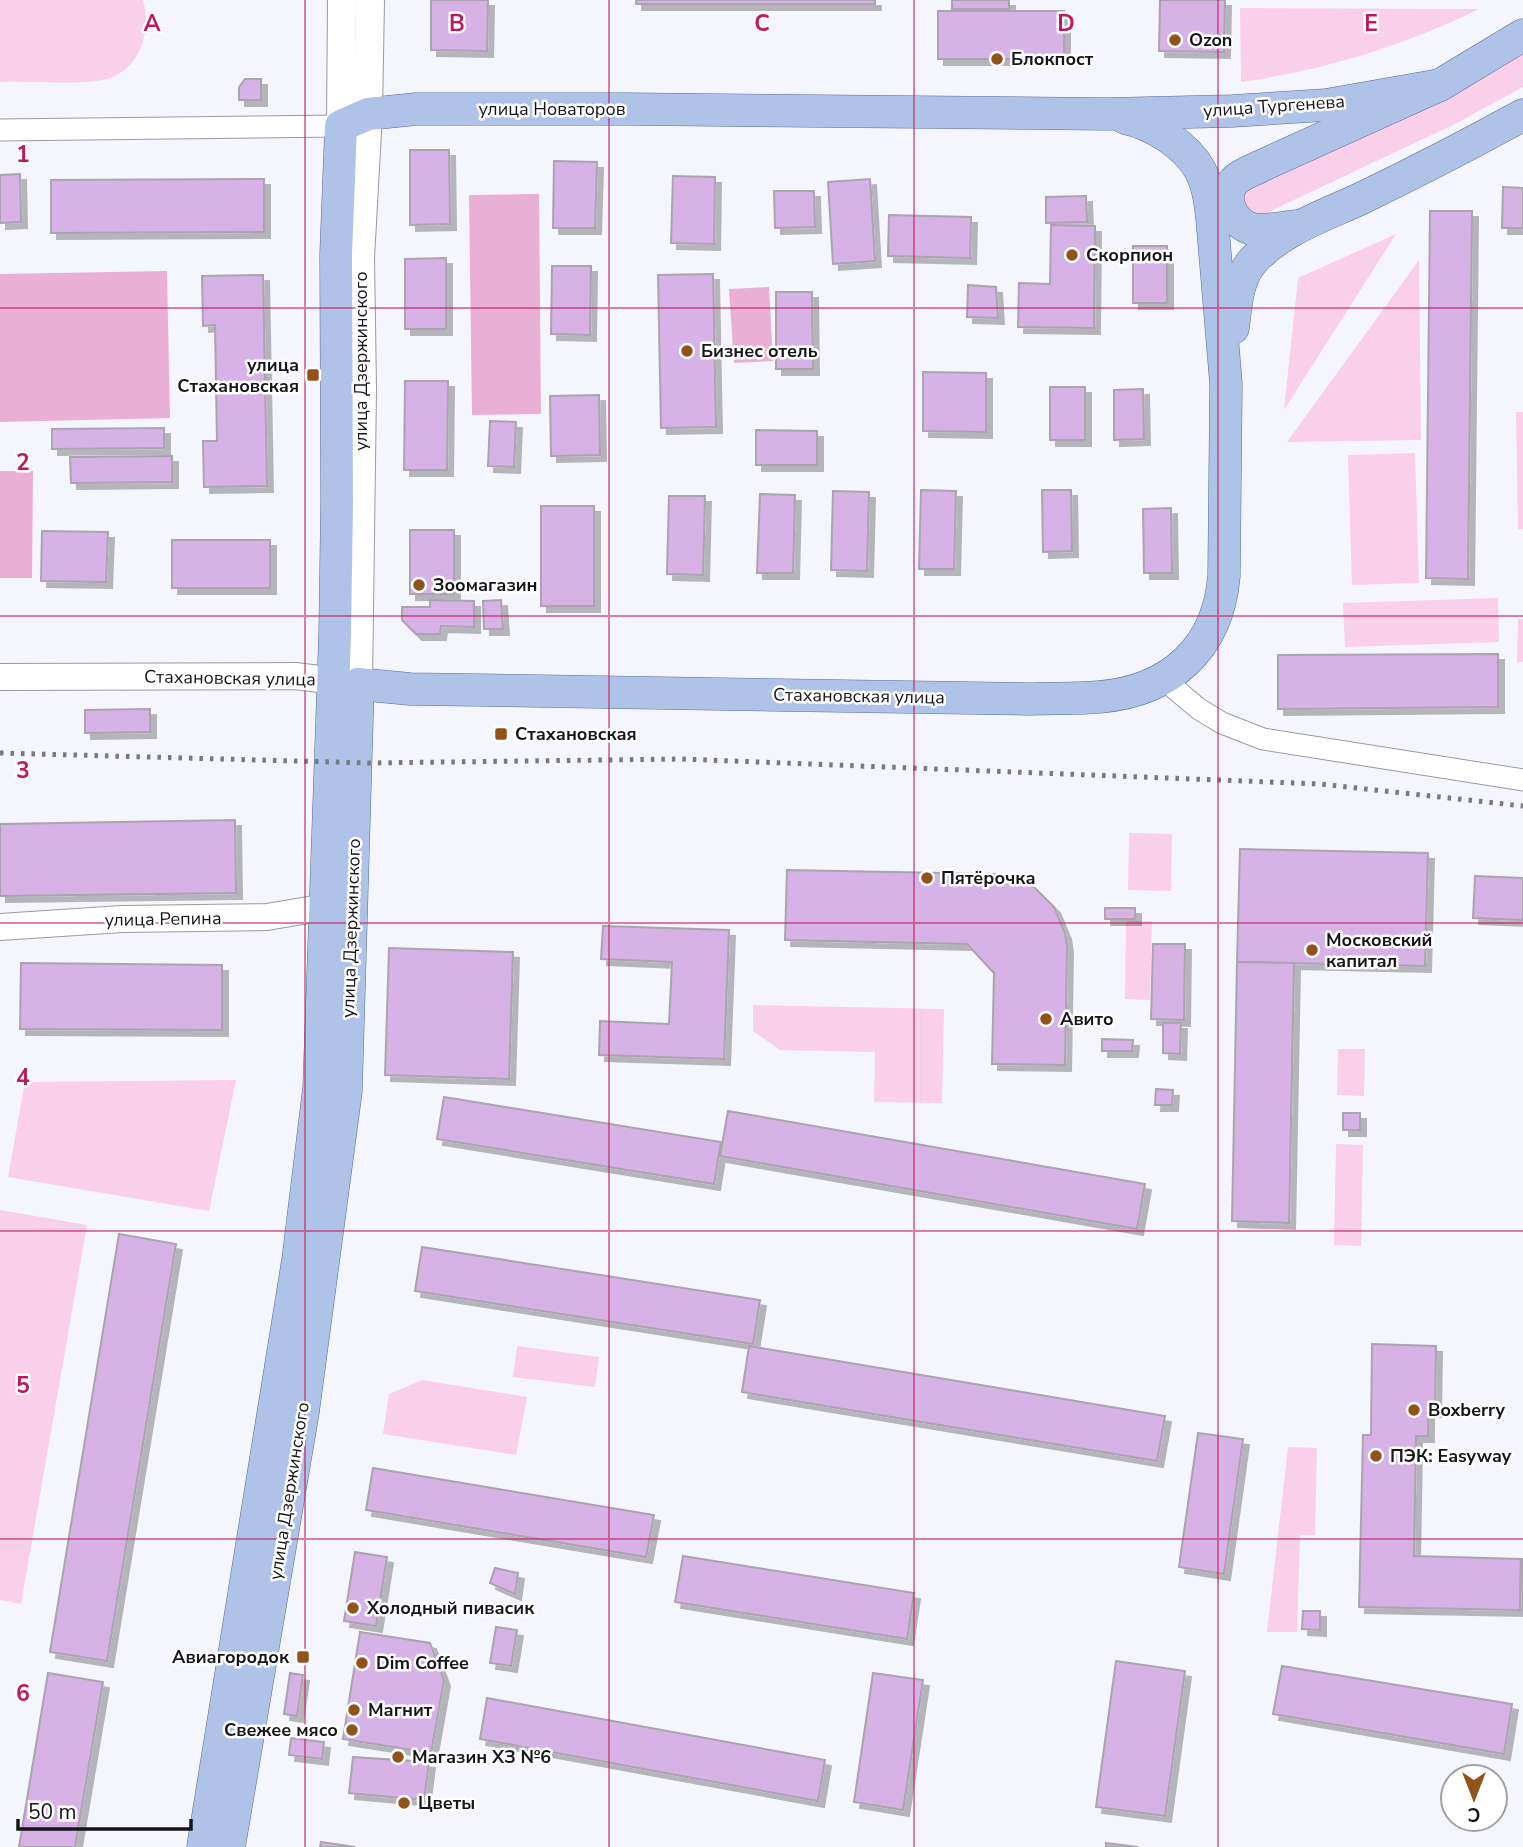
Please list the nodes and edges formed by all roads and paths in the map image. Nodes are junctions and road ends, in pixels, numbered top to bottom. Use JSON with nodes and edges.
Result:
{"nodes":[{"id":1,"x":342,"y":0,"type":"edge"},
{"id":2,"x":370,"y":0,"type":"edge"},
{"id":3,"x":1523,"y":35,"type":"edge"},
{"id":4,"x":1440,"y":85,"type":"junction"},
{"id":5,"x":1107,"y":114,"type":"junction"},
{"id":6,"x":1523,"y":115,"type":"edge"},
{"id":7,"x":355,"y":120,"type":"junction"},
{"id":8,"x":0,"y":130,"type":"edge"},
{"id":9,"x":1302,"y":225,"type":"junction"},
{"id":10,"x":1226,"y":384,"type":"junction"},
{"id":11,"x":0,"y":677,"type":"edge"},
{"id":12,"x":1163,"y":679,"type":"junction"},
{"id":13,"x":345,"y":682,"type":"junction"},
{"id":14,"x":1523,"y":780,"type":"edge"},
{"id":15,"x":326,"y":907,"type":"junction"},
{"id":16,"x":0,"y":927,"type":"edge"},
{"id":17,"x":203,"y":1847,"type":"edge"},
{"id":18,"x":229,"y":1847,"type":"edge"}],
"edges":[{"from":1,"to":7,"type":"main road","name":"улица Дзержинского"},
{"from":2,"to":7,"type":"main road","name":"улица Дзержинского"},
{"from":3,"to":4,"type":"main road","name":"улица Тургенева"},
{"from":4,"to":5,"type":"main road","name":"улица Тургенева"},
{"from":4,"to":9,"type":"main road","name":"улица Тургенева"},
{"from":5,"to":7,"type":"main road","name":"улица Новаторов"},
{"from":5,"to":10,"type":"main road","name":"Стахановская улица"},
{"from":6,"to":9,"type":"main road"},
{"from":7,"to":8,"type":"street","name":"улица Новаторов"},
{"from":7,"to":13,"type":"main road","name":"улица Дзержинского"},
{"from":9,"to":10,"type":"main road"},
{"from":10,"to":12,"type":"main road","name":"Стахановская улица"},
{"from":11,"to":13,"type":"street","name":"Стахановская улица"},
{"from":12,"to":13,"type":"main road","name":"Стахановская улица"},
{"from":12,"to":14,"type":"street"},
{"from":13,"to":15,"type":"main road","name":"улица Дзержинского"},
{"from":13,"to":18,"type":"main road","name":"улица Дзержинского"},
{"from":15,"to":16,"type":"street","name":"улица Репина"},
{"from":15,"to":17,"type":"main road","name":"улица Дзержинского"}]}
